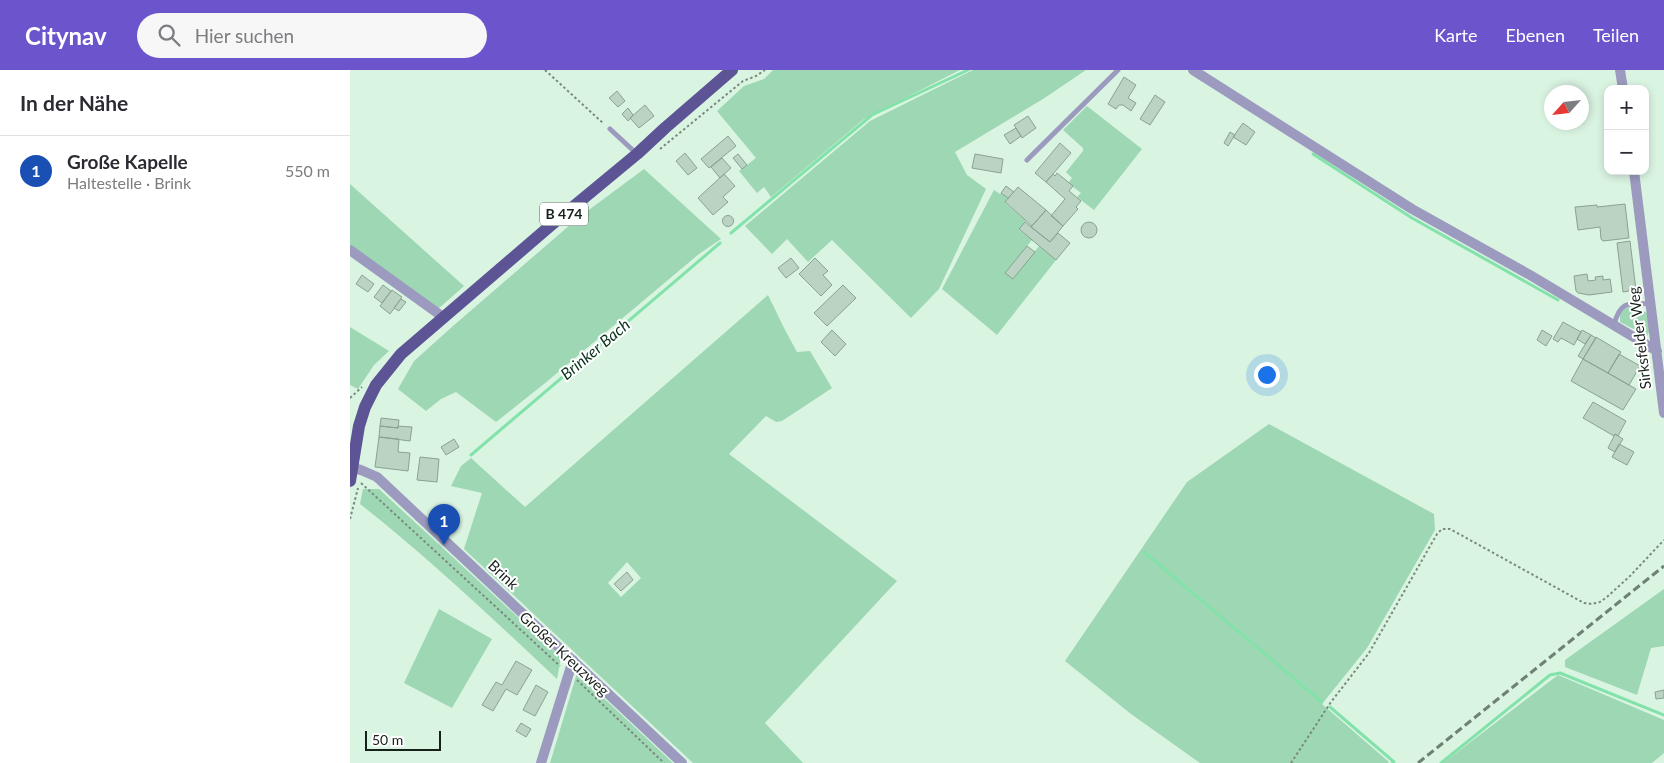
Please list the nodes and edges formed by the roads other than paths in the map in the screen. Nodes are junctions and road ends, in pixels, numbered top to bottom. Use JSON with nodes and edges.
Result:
{"nodes":[{"id":1,"x":732,"y":70,"type":"edge"},
{"id":2,"x":1118,"y":70,"type":"edge"},
{"id":3,"x":1192,"y":70,"type":"edge"},
{"id":4,"x":1620,"y":70,"type":"edge"},
{"id":5,"x":1622,"y":85,"type":"edge"},
{"id":6,"x":610,"y":129,"type":"road end"},
{"id":7,"x":637,"y":154,"type":"junction"},
{"id":8,"x":1027,"y":160,"type":"dead end"},
{"id":9,"x":1635,"y":175,"type":"edge"},
{"id":10,"x":350,"y":250,"type":"edge"},
{"id":11,"x":1651,"y":304,"type":"junction"},
{"id":12,"x":443,"y":317,"type":"junction"},
{"id":13,"x":1614,"y":325,"type":"junction"},
{"id":14,"x":1657,"y":351,"type":"junction"},
{"id":15,"x":1664,"y":413,"type":"edge"},
{"id":16,"x":354,"y":477,"type":"edge"},
{"id":17,"x":573,"y":660,"type":"junction"},
{"id":18,"x":541,"y":763,"type":"edge"},
{"id":19,"x":682,"y":763,"type":"edge"}],
"edges":[{"from":1,"to":7,"type":"main road","number":"B 474"},
{"from":2,"to":8,"type":"lane"},
{"from":3,"to":13,"type":"street"},
{"from":4,"to":5,"type":"street"},
{"from":6,"to":7,"type":"lane"},
{"from":7,"to":12,"type":"main road","number":"B 474"},
{"from":9,"to":11,"type":"street","name":"Sirksfelder Weg"},
{"from":10,"to":12,"type":"street"},
{"from":11,"to":13,"type":"lane"},
{"from":11,"to":14,"type":"street","name":"Sirksfelder Weg"},
{"from":12,"to":16,"type":"main road","number":"B 474"},
{"from":13,"to":14,"type":"street"},
{"from":14,"to":15,"type":"street","name":"Sirksfelder Weg"},
{"from":16,"to":17,"type":"street","name":"Brink"},
{"from":17,"to":18,"type":"street"},
{"from":17,"to":19,"type":"street","name":"Brink"}]}
